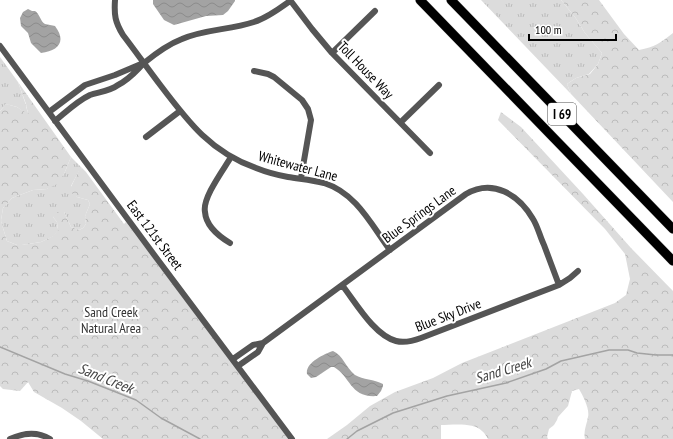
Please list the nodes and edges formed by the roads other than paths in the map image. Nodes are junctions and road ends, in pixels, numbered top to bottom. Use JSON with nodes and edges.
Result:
{"nodes":[{"id":1,"x":115,"y":0,"type":"edge"},
{"id":2,"x":290,"y":0,"type":"edge"},
{"id":3,"x":420,"y":0,"type":"edge"},
{"id":4,"x":451,"y":0,"type":"edge"},
{"id":5,"x":375,"y":11,"type":"dead end"},
{"id":6,"x":0,"y":46,"type":"edge"},
{"id":7,"x":332,"y":52,"type":"junction"},
{"id":8,"x":144,"y":63,"type":"junction"},
{"id":9,"x":254,"y":71,"type":"dead end"},
{"id":10,"x":439,"y":85,"type":"dead end"},
{"id":11,"x":180,"y":111,"type":"junction"},
{"id":12,"x":49,"y":112,"type":"junction"},
{"id":13,"x":55,"y":121,"type":"junction"},
{"id":14,"x":401,"y":122,"type":"junction"},
{"id":15,"x":146,"y":137,"type":"dead end"},
{"id":16,"x":430,"y":153,"type":"dead end"},
{"id":17,"x":232,"y":157,"type":"junction"},
{"id":18,"x":302,"y":178,"type":"junction"},
{"id":19,"x":673,"y":228,"type":"edge"},
{"id":20,"x":230,"y":243,"type":"dead end"},
{"id":21,"x":390,"y":250,"type":"junction"},
{"id":22,"x":673,"y":261,"type":"edge"},
{"id":23,"x":578,"y":271,"type":"dead end"},
{"id":24,"x":342,"y":285,"type":"junction"},
{"id":25,"x":559,"y":285,"type":"junction"},
{"id":26,"x":263,"y":343,"type":"junction"},
{"id":27,"x":233,"y":359,"type":"junction"},
{"id":28,"x":238,"y":366,"type":"junction"},
{"id":29,"x":10,"y":439,"type":"edge"},
{"id":30,"x":50,"y":439,"type":"edge"},
{"id":31,"x":292,"y":439,"type":"edge"}],
"edges":[{"from":1,"to":8,"type":"street","name":"Whitewater Lane"},
{"from":2,"to":7,"type":"street","name":"Toll House Way"},
{"from":2,"to":8,"type":"street"},
{"from":3,"to":22,"type":"highway","number":"I 69"},
{"from":4,"to":19,"type":"highway","number":"I 69"},
{"from":5,"to":7,"type":"street"},
{"from":6,"to":12,"type":"street","name":"East 121st Street"},
{"from":7,"to":14,"type":"street","name":"Toll House Way"},
{"from":8,"to":11,"type":"street","name":"Whitewater Lane"},
{"from":8,"to":12,"type":"street"},
{"from":8,"to":13,"type":"street"},
{"from":9,"to":18,"type":"street"},
{"from":10,"to":14,"type":"street"},
{"from":11,"to":15,"type":"street"},
{"from":11,"to":17,"type":"street","name":"Whitewater Lane"},
{"from":12,"to":13,"type":"street","name":"East 121st Street"},
{"from":13,"to":27,"type":"street","name":"East 121st Street"},
{"from":14,"to":16,"type":"street","name":"Toll House Way"},
{"from":17,"to":18,"type":"street","name":"Whitewater Lane"},
{"from":17,"to":20,"type":"street"},
{"from":18,"to":21,"type":"street","name":"Whitewater Lane"},
{"from":21,"to":24,"type":"street","name":"Blue Springs Lane"},
{"from":21,"to":25,"type":"street","name":"Blue Springs Lane"},
{"from":23,"to":25,"type":"street","name":"Blue Sky Drive"},
{"from":24,"to":25,"type":"street","name":"Blue Sky Drive"},
{"from":24,"to":26,"type":"street","name":"Blue Springs Lane"},
{"from":26,"to":27,"type":"street","name":"Blue Springs Lane"},
{"from":26,"to":28,"type":"street","name":"Blue Springs Lane"},
{"from":27,"to":28,"type":"street","name":"East 121st Street"},
{"from":28,"to":31,"type":"street","name":"East 121st Street"},
{"from":29,"to":30,"type":"street"}]}
